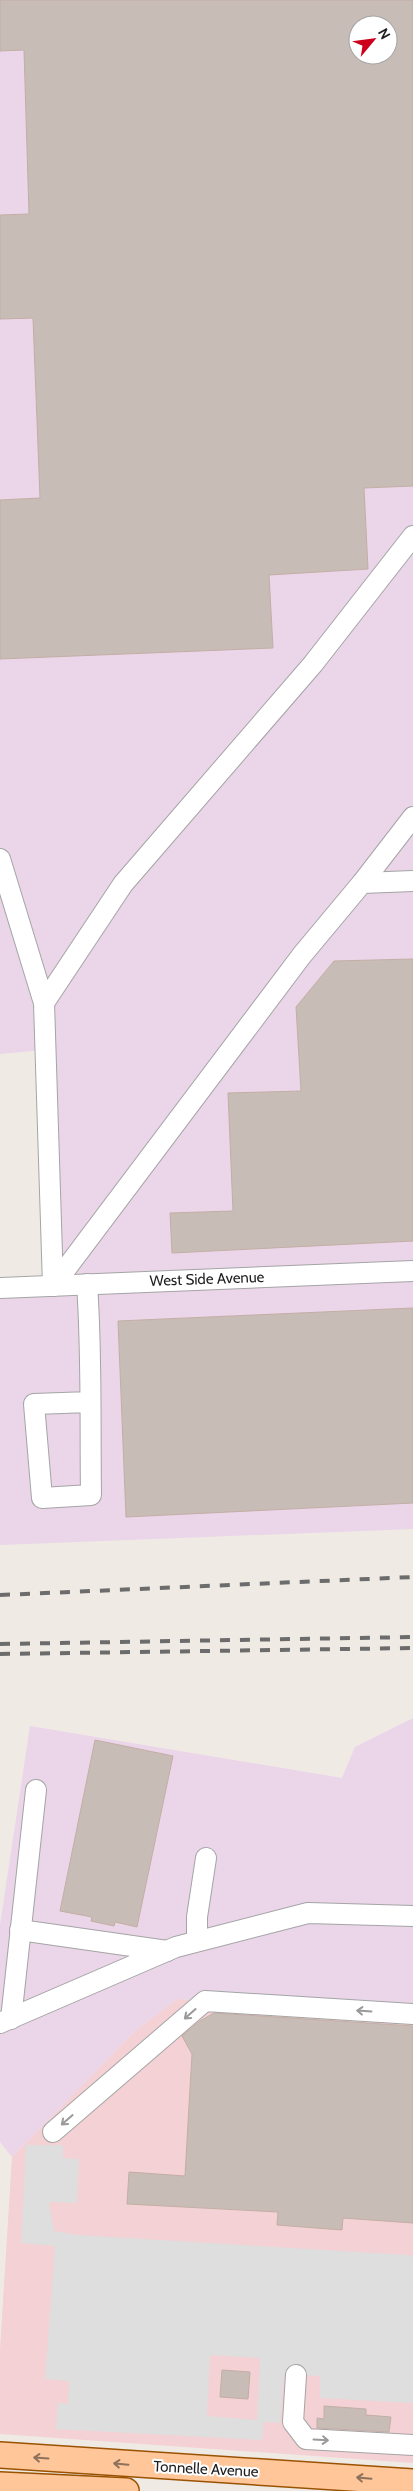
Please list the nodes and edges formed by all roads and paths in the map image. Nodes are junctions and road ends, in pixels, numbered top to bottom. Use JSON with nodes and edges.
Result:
{"nodes":[{"id":1,"x":413,"y":536,"type":"edge"},
{"id":2,"x":413,"y":817,"type":"edge"},
{"id":3,"x":0,"y":859,"type":"edge"},
{"id":4,"x":413,"y":881,"type":"edge"},
{"id":5,"x":362,"y":883,"type":"junction"},
{"id":6,"x":44,"y":1003,"type":"junction"},
{"id":7,"x":413,"y":1271,"type":"edge"},
{"id":8,"x":87,"y":1284,"type":"junction"},
{"id":9,"x":53,"y":1286,"type":"junction"},
{"id":10,"x":0,"y":1288,"type":"edge"},
{"id":11,"x":90,"y":1402,"type":"junction"},
{"id":12,"x":36,"y":1790,"type":"dead end"},
{"id":13,"x":206,"y":1858,"type":"dead end"},
{"id":14,"x":413,"y":1916,"type":"edge"},
{"id":15,"x":20,"y":1930,"type":"junction"},
{"id":16,"x":197,"y":1941,"type":"junction"},
{"id":17,"x":167,"y":1951,"type":"junction"},
{"id":18,"x":413,"y":2014,"type":"edge"},
{"id":19,"x":5,"y":2021,"type":"edge"},
{"id":20,"x":53,"y":2132,"type":"dead end"},
{"id":21,"x":296,"y":2375,"type":"dead end"},
{"id":22,"x":413,"y":2445,"type":"edge"},
{"id":23,"x":0,"y":2454,"type":"edge"},
{"id":24,"x":413,"y":2482,"type":"edge"},
{"id":25,"x":0,"y":2484,"type":"edge"},
{"id":26,"x":126,"y":2491,"type":"edge"}],
"edges":[{"from":1,"to":6,"type":"street"},
{"from":2,"to":5,"type":"street"},
{"from":3,"to":6,"type":"street"},
{"from":4,"to":5,"type":"street"},
{"from":5,"to":9,"type":"street"},
{"from":6,"to":9,"type":"street"},
{"from":7,"to":8,"type":"street","name":"West Side Avenue"},
{"from":8,"to":9,"type":"street","name":"West Side Avenue"},
{"from":8,"to":11,"type":"street"},
{"from":9,"to":10,"type":"street","name":"West Side Avenue"},
{"from":11,"to":11,"type":"street"},
{"from":12,"to":15,"type":"street"},
{"from":13,"to":16,"type":"street"},
{"from":14,"to":16,"type":"street"},
{"from":15,"to":17,"type":"street"},
{"from":15,"to":19,"type":"street"},
{"from":16,"to":17,"type":"street"},
{"from":17,"to":19,"type":"street"},
{"from":18,"to":20,"type":"street","one_way":true},
{"from":21,"to":22,"type":"street","one_way":true},
{"from":24,"to":23,"type":"main road","name":"Tonnelle Avenue","one_way":true},
{"from":25,"to":26,"type":"main road"}]}
